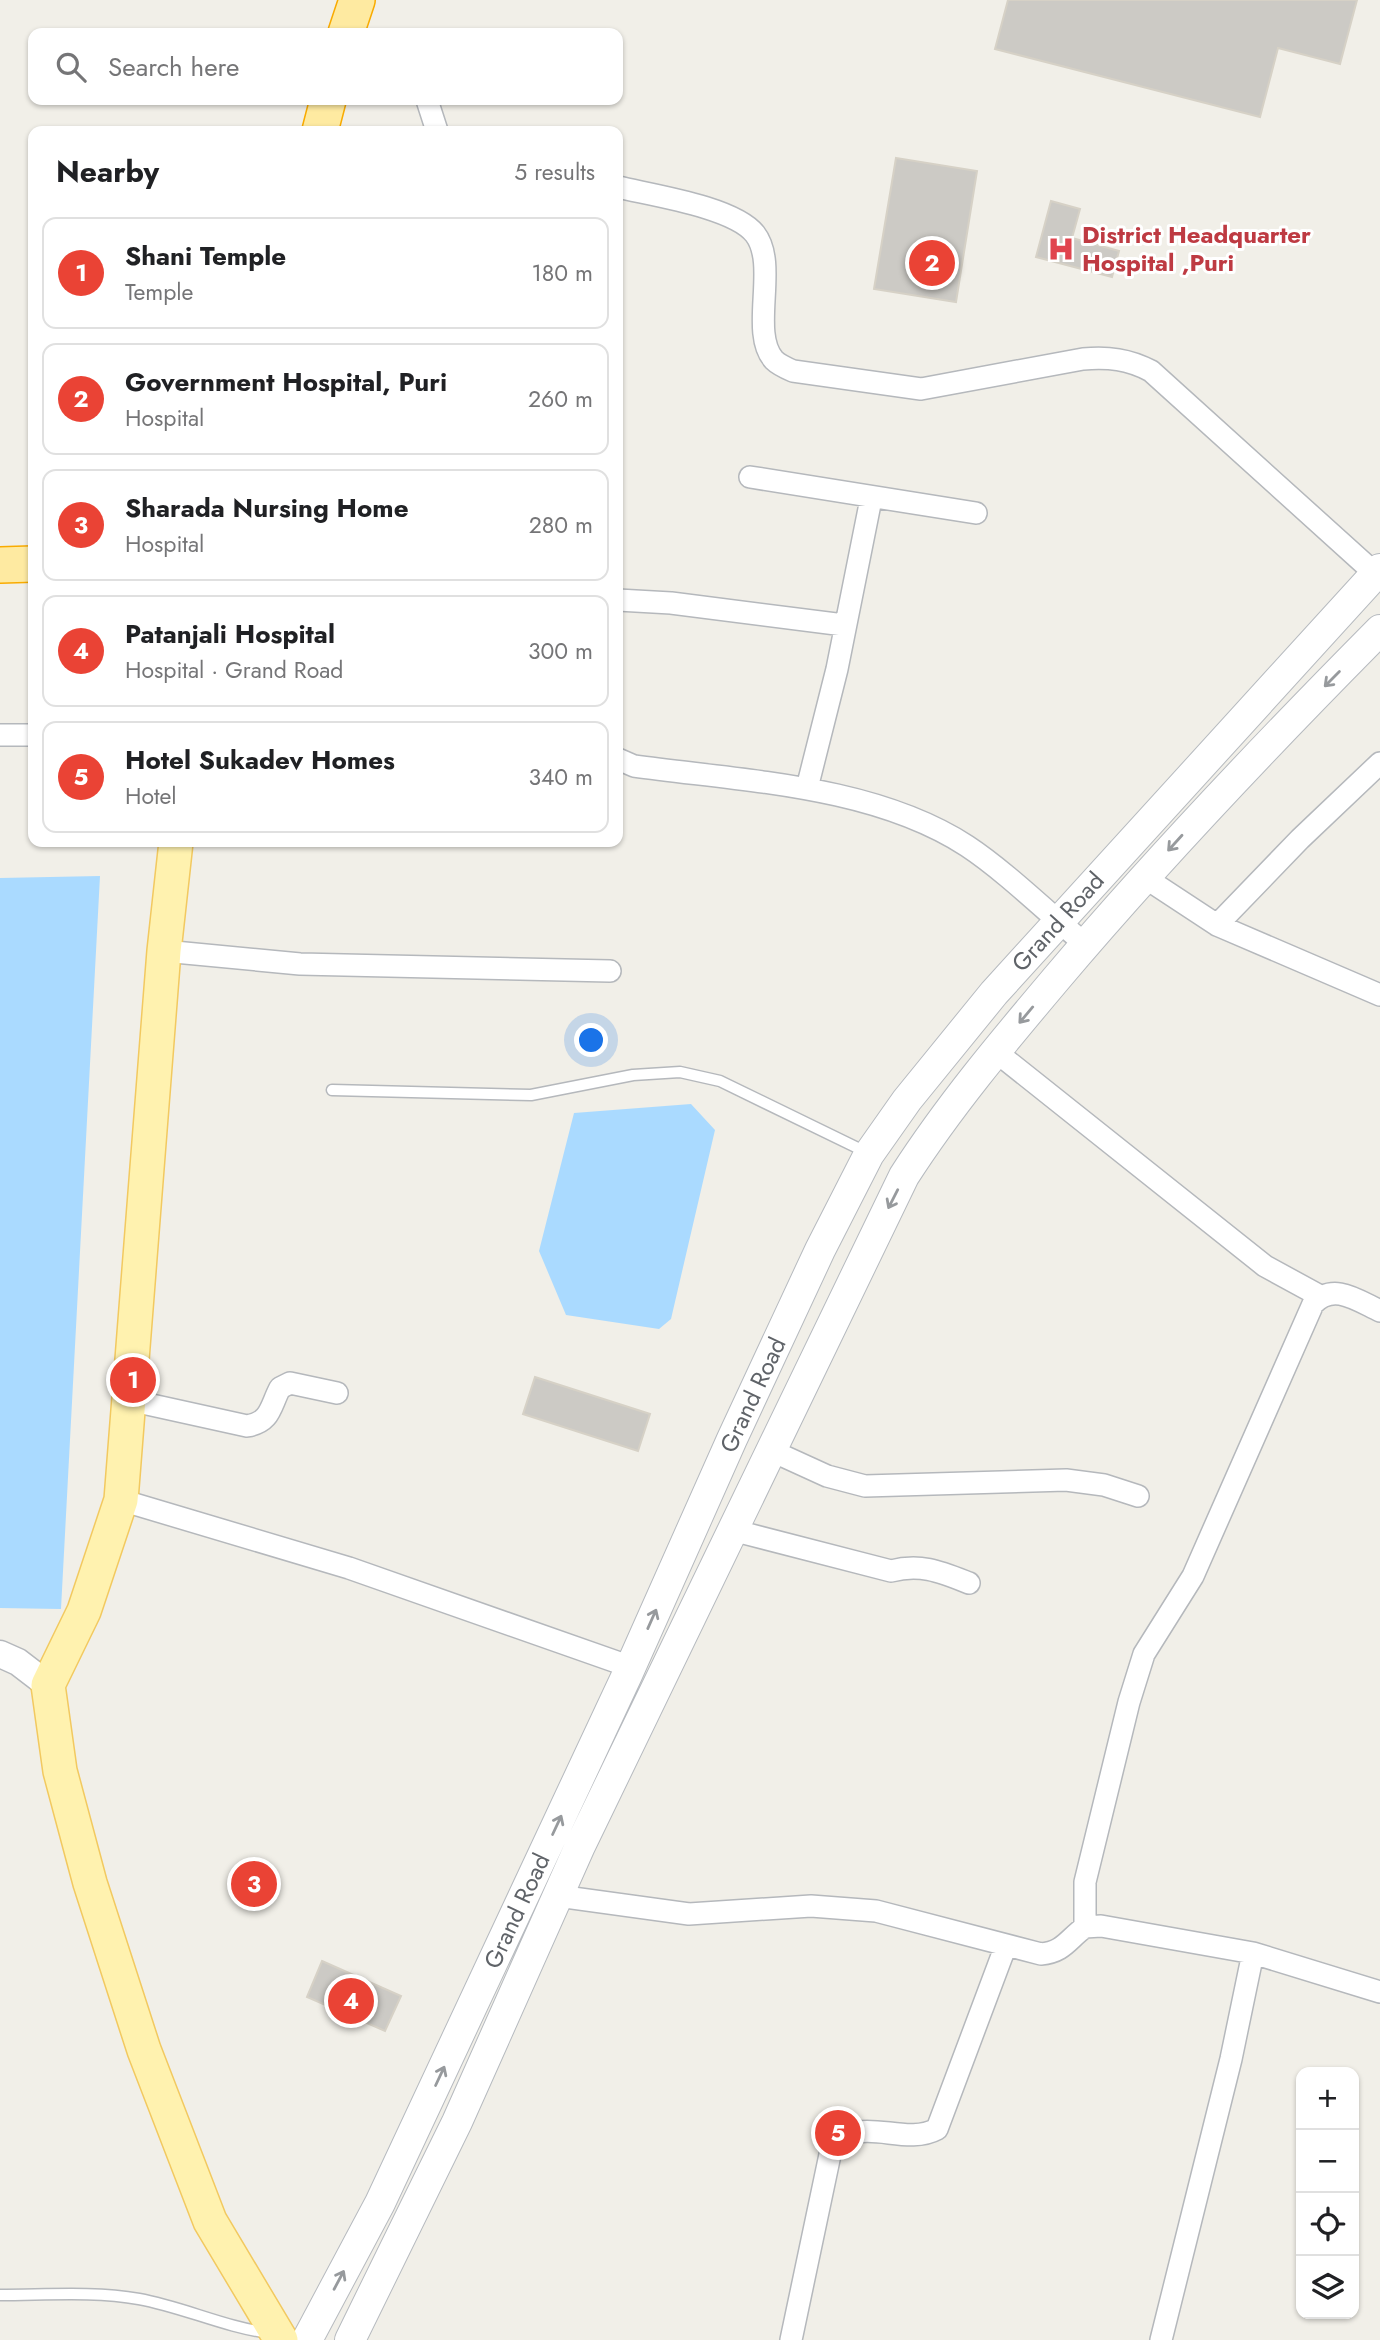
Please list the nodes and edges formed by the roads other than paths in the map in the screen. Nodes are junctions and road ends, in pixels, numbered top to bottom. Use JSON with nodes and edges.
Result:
{"nodes":[{"id":1,"x":356,"y":0,"type":"edge"},
{"id":2,"x":348,"y":28,"type":"edge"},
{"id":3,"x":327,"y":105,"type":"edge"},
{"id":4,"x":429,"y":105,"type":"edge"},
{"id":5,"x":321,"y":126,"type":"edge"},
{"id":6,"x":435,"y":126,"type":"edge"},
{"id":7,"x":623,"y":188,"type":"edge"},
{"id":8,"x":750,"y":477,"type":"dead end"},
{"id":9,"x":871,"y":499,"type":"junction"},
{"id":10,"x":976,"y":513,"type":"dead end"},
{"id":11,"x":28,"y":564,"type":"edge"},
{"id":12,"x":0,"y":565,"type":"edge"},
{"id":13,"x":1378,"y":574,"type":"edge"},
{"id":14,"x":623,"y":600,"type":"edge"},
{"id":15,"x":844,"y":625,"type":"junction"},
{"id":16,"x":1380,"y":630,"type":"edge"},
{"id":17,"x":0,"y":735,"type":"edge"},
{"id":18,"x":28,"y":735,"type":"edge"},
{"id":19,"x":623,"y":761,"type":"edge"},
{"id":20,"x":1380,"y":763,"type":"edge"},
{"id":21,"x":807,"y":789,"type":"junction"},
{"id":22,"x":175,"y":847,"type":"edge"},
{"id":23,"x":1144,"y":877,"type":"junction"},
{"id":24,"x":1058,"y":922,"type":"junction"},
{"id":25,"x":1217,"y":925,"type":"junction"},
{"id":26,"x":1085,"y":944,"type":"junction"},
{"id":27,"x":164,"y":951,"type":"junction"},
{"id":28,"x":610,"y":971,"type":"dead end"},
{"id":29,"x":1380,"y":995,"type":"edge"},
{"id":30,"x":995,"y":1051,"type":"junction"},
{"id":31,"x":332,"y":1090,"type":"dead end"},
{"id":32,"x":869,"y":1154,"type":"junction"},
{"id":33,"x":1321,"y":1296,"type":"junction"},
{"id":34,"x":1380,"y":1311,"type":"edge"},
{"id":35,"x":337,"y":1393,"type":"dead end"},
{"id":36,"x":128,"y":1400,"type":"junction"},
{"id":37,"x":770,"y":1450,"type":"junction"},
{"id":38,"x":1138,"y":1496,"type":"dead end"},
{"id":39,"x":121,"y":1500,"type":"junction"},
{"id":40,"x":732,"y":1530,"type":"junction"},
{"id":41,"x":969,"y":1583,"type":"dead end"},
{"id":42,"x":0,"y":1654,"type":"edge"},
{"id":43,"x":631,"y":1667,"type":"junction"},
{"id":44,"x":48,"y":1685,"type":"junction"},
{"id":45,"x":558,"y":1896,"type":"junction"},
{"id":46,"x":1085,"y":1927,"type":"junction"},
{"id":47,"x":1006,"y":1945,"type":"junction"},
{"id":48,"x":1253,"y":1953,"type":"junction"},
{"id":49,"x":1380,"y":1992,"type":"edge"},
{"id":50,"x":0,"y":2295,"type":"edge"},
{"id":51,"x":289,"y":2338,"type":"edge"},
{"id":52,"x":1162,"y":2339,"type":"edge"},
{"id":53,"x":350,"y":2340,"type":"edge"},
{"id":54,"x":791,"y":2340,"type":"edge"}],
"edges":[{"from":1,"to":2,"type":"highway"},
{"from":3,"to":5,"type":"highway"},
{"from":4,"to":6,"type":"street"},
{"from":7,"to":13,"type":"street"},
{"from":8,"to":9,"type":"street"},
{"from":9,"to":10,"type":"street"},
{"from":9,"to":15,"type":"street"},
{"from":11,"to":12,"type":"highway"},
{"from":13,"to":24,"type":"main road","name":"Grand Road"},
{"from":14,"to":15,"type":"street"},
{"from":15,"to":21,"type":"street"},
{"from":16,"to":23,"type":"main road","name":"Grand Road","one_way":true},
{"from":17,"to":18,"type":"street"},
{"from":19,"to":21,"type":"street"},
{"from":20,"to":25,"type":"street"},
{"from":21,"to":24,"type":"street"},
{"from":22,"to":27,"type":"main road"},
{"from":23,"to":25,"type":"street"},
{"from":23,"to":26,"type":"main road","name":"Grand Road"},
{"from":24,"to":26,"type":"street"},
{"from":24,"to":32,"type":"main road","name":"Grand Road"},
{"from":25,"to":29,"type":"street"},
{"from":26,"to":30,"type":"main road","name":"Grand Road","one_way":true},
{"from":27,"to":28,"type":"street"},
{"from":27,"to":36,"type":"main road"},
{"from":30,"to":33,"type":"street"},
{"from":30,"to":37,"type":"main road","name":"Grand Road","one_way":true},
{"from":31,"to":32,"type":"lane"},
{"from":43,"to":32,"type":"main road","name":"Grand Road","one_way":true},
{"from":33,"to":34,"type":"street"},
{"from":33,"to":46,"type":"street"},
{"from":35,"to":36,"type":"street"},
{"from":36,"to":39,"type":"main road"},
{"from":37,"to":38,"type":"street"},
{"from":37,"to":40,"type":"main road","name":"Grand Road"},
{"from":39,"to":43,"type":"street"},
{"from":39,"to":44,"type":"main road"},
{"from":40,"to":41,"type":"street"},
{"from":40,"to":45,"type":"main road","name":"Grand Road"},
{"from":42,"to":44,"type":"street"},
{"from":51,"to":43,"type":"main road","name":"Grand Road","one_way":true},
{"from":44,"to":51,"type":"main road"},
{"from":45,"to":47,"type":"street"},
{"from":45,"to":53,"type":"main road","name":"Grand Road"},
{"from":46,"to":47,"type":"street"},
{"from":46,"to":48,"type":"street"},
{"from":47,"to":54,"type":"street"},
{"from":48,"to":49,"type":"street"},
{"from":48,"to":52,"type":"street"},
{"from":50,"to":51,"type":"lane"}]}
